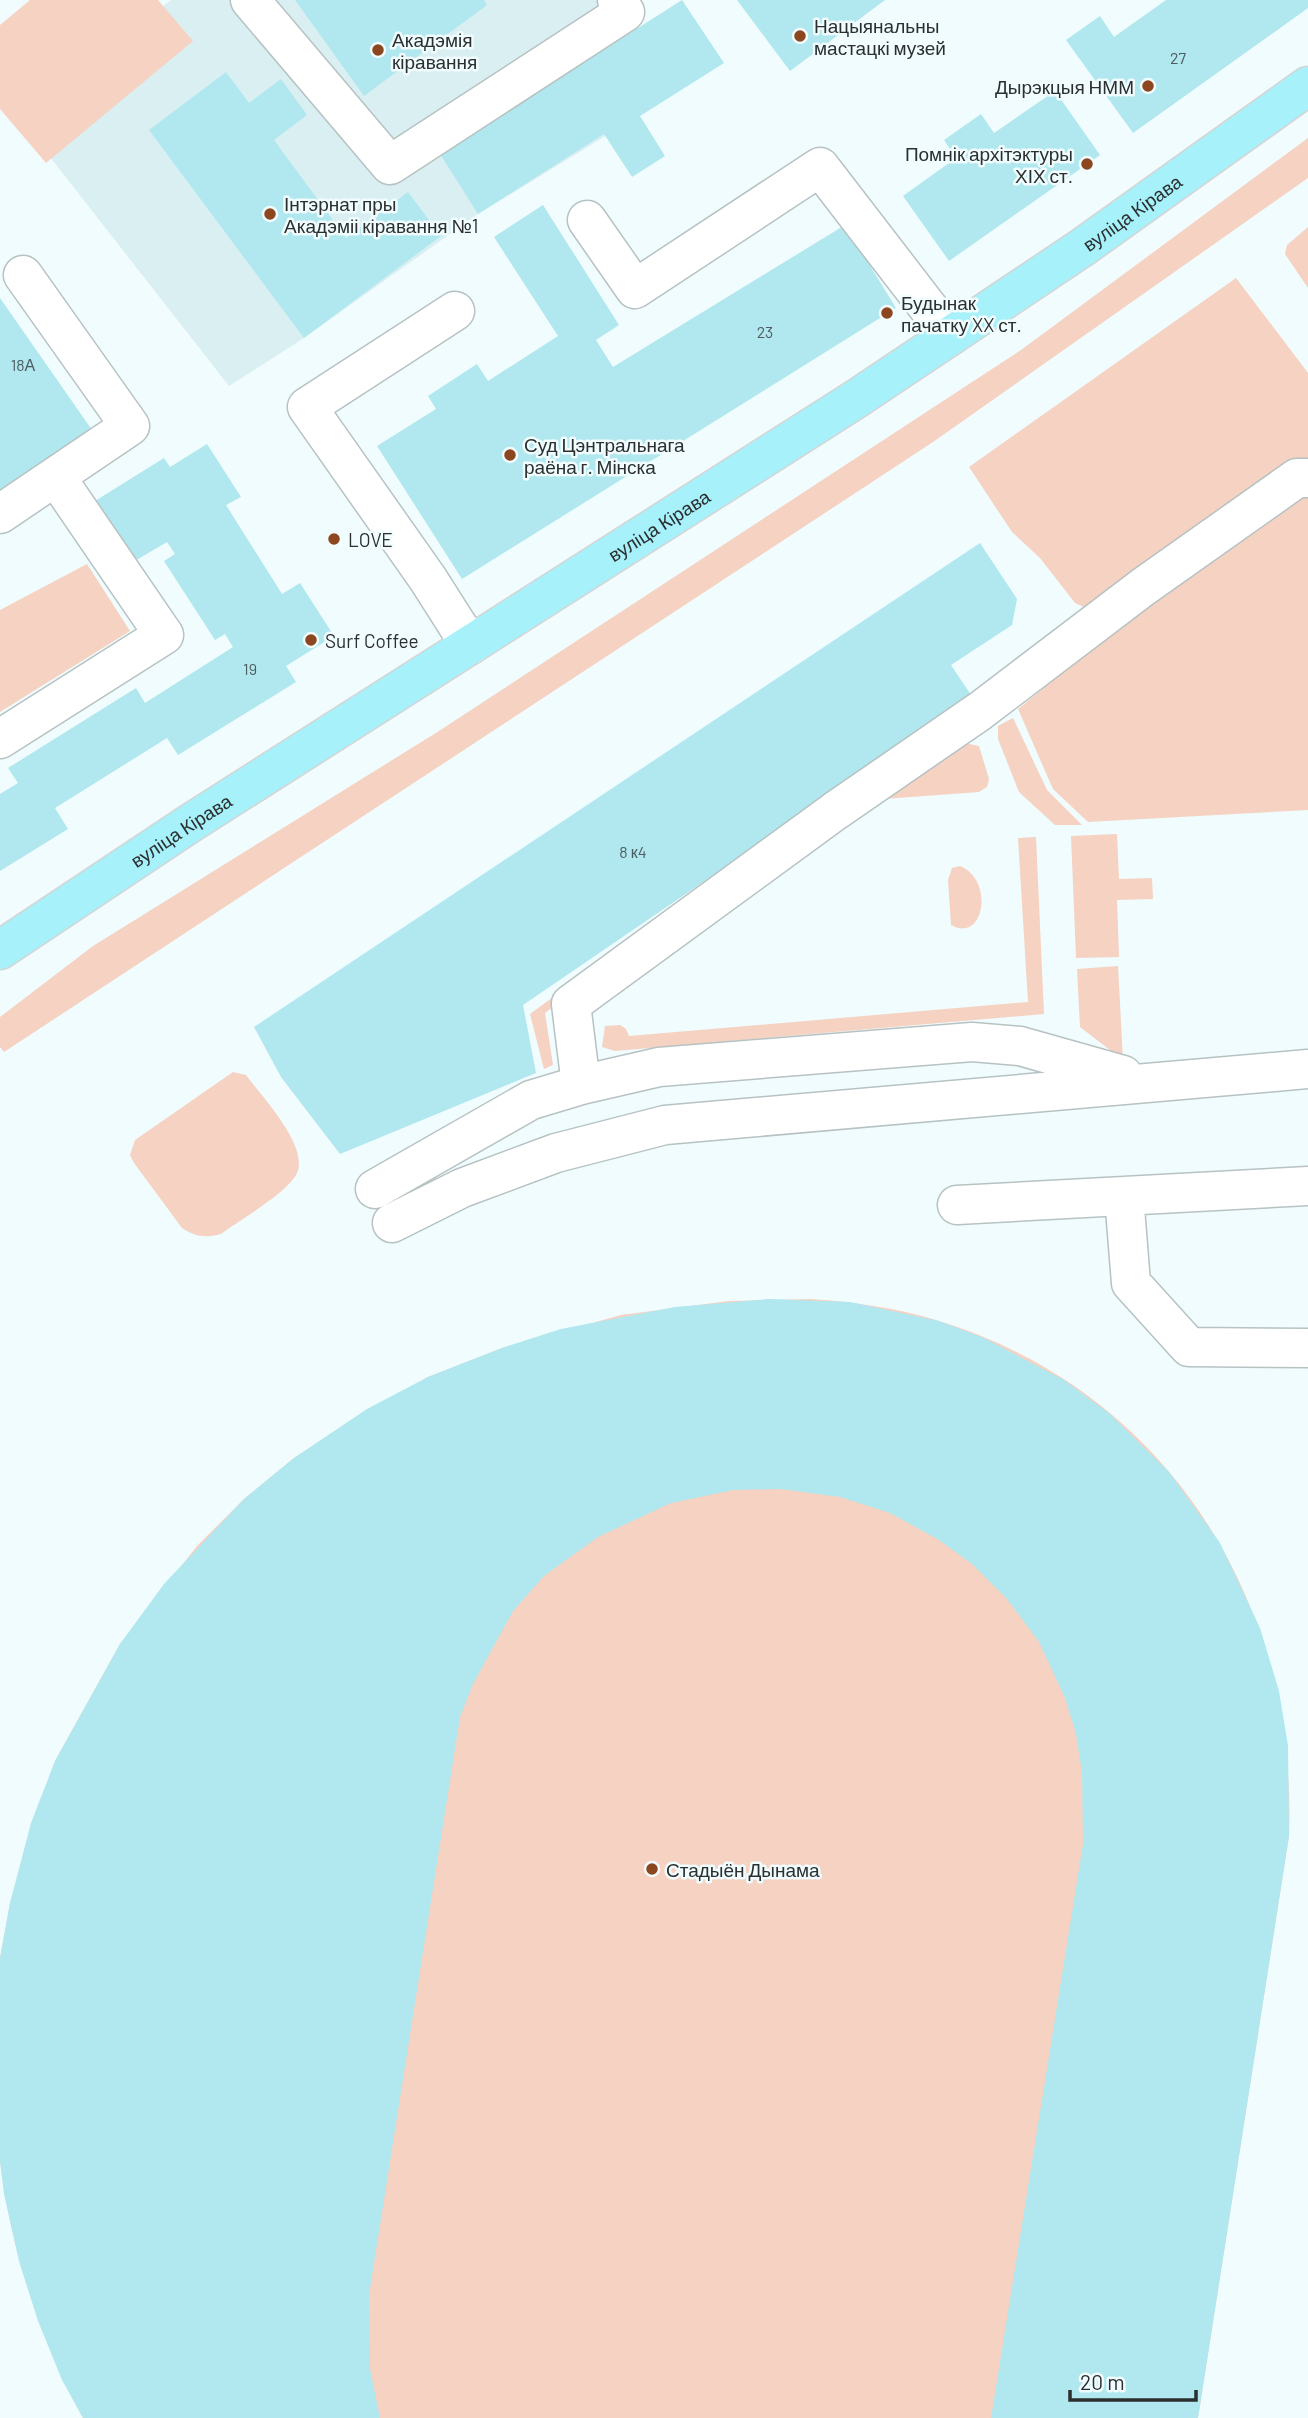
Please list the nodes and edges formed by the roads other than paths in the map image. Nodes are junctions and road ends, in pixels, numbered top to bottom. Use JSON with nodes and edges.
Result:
{"nodes":[{"id":1,"x":250,"y":0,"type":"edge"},
{"id":2,"x":617,"y":0,"type":"edge"},
{"id":3,"x":1308,"y":86,"type":"edge"},
{"id":4,"x":587,"y":220,"type":"dead end"},
{"id":5,"x":23,"y":275,"type":"dead end"},
{"id":6,"x":455,"y":310,"type":"dead end"},
{"id":7,"x":950,"y":336,"type":"junction"},
{"id":8,"x":57,"y":477,"type":"junction"},
{"id":9,"x":1308,"y":478,"type":"edge"},
{"id":10,"x":0,"y":514,"type":"edge"},
{"id":11,"x":470,"y":645,"type":"junction"},
{"id":12,"x":0,"y":739,"type":"edge"},
{"id":13,"x":0,"y":950,"type":"edge"},
{"id":14,"x":1308,"y":1069,"type":"edge"},
{"id":15,"x":1145,"y":1081,"type":"junction"},
{"id":16,"x":581,"y":1085,"type":"junction"},
{"id":17,"x":1308,"y":1186,"type":"edge"},
{"id":18,"x":374,"y":1189,"type":"dead end"},
{"id":19,"x":1124,"y":1196,"type":"junction"},
{"id":20,"x":957,"y":1205,"type":"dead end"},
{"id":21,"x":392,"y":1223,"type":"dead end"},
{"id":22,"x":1308,"y":1348,"type":"edge"}],
"edges":[{"from":1,"to":2,"type":"lane"},
{"from":3,"to":7,"type":"main road","name":"вуліца Кірава"},
{"from":4,"to":7,"type":"lane"},
{"from":5,"to":8,"type":"lane"},
{"from":6,"to":11,"type":"lane"},
{"from":7,"to":11,"type":"main road","name":"вуліца Кірава"},
{"from":8,"to":10,"type":"lane"},
{"from":8,"to":12,"type":"lane"},
{"from":9,"to":16,"type":"lane"},
{"from":11,"to":13,"type":"main road","name":"вуліца Кірава"},
{"from":14,"to":15,"type":"lane"},
{"from":15,"to":16,"type":"lane"},
{"from":15,"to":21,"type":"lane"},
{"from":16,"to":18,"type":"lane"},
{"from":17,"to":19,"type":"lane"},
{"from":19,"to":20,"type":"lane"},
{"from":19,"to":22,"type":"lane"}]}
